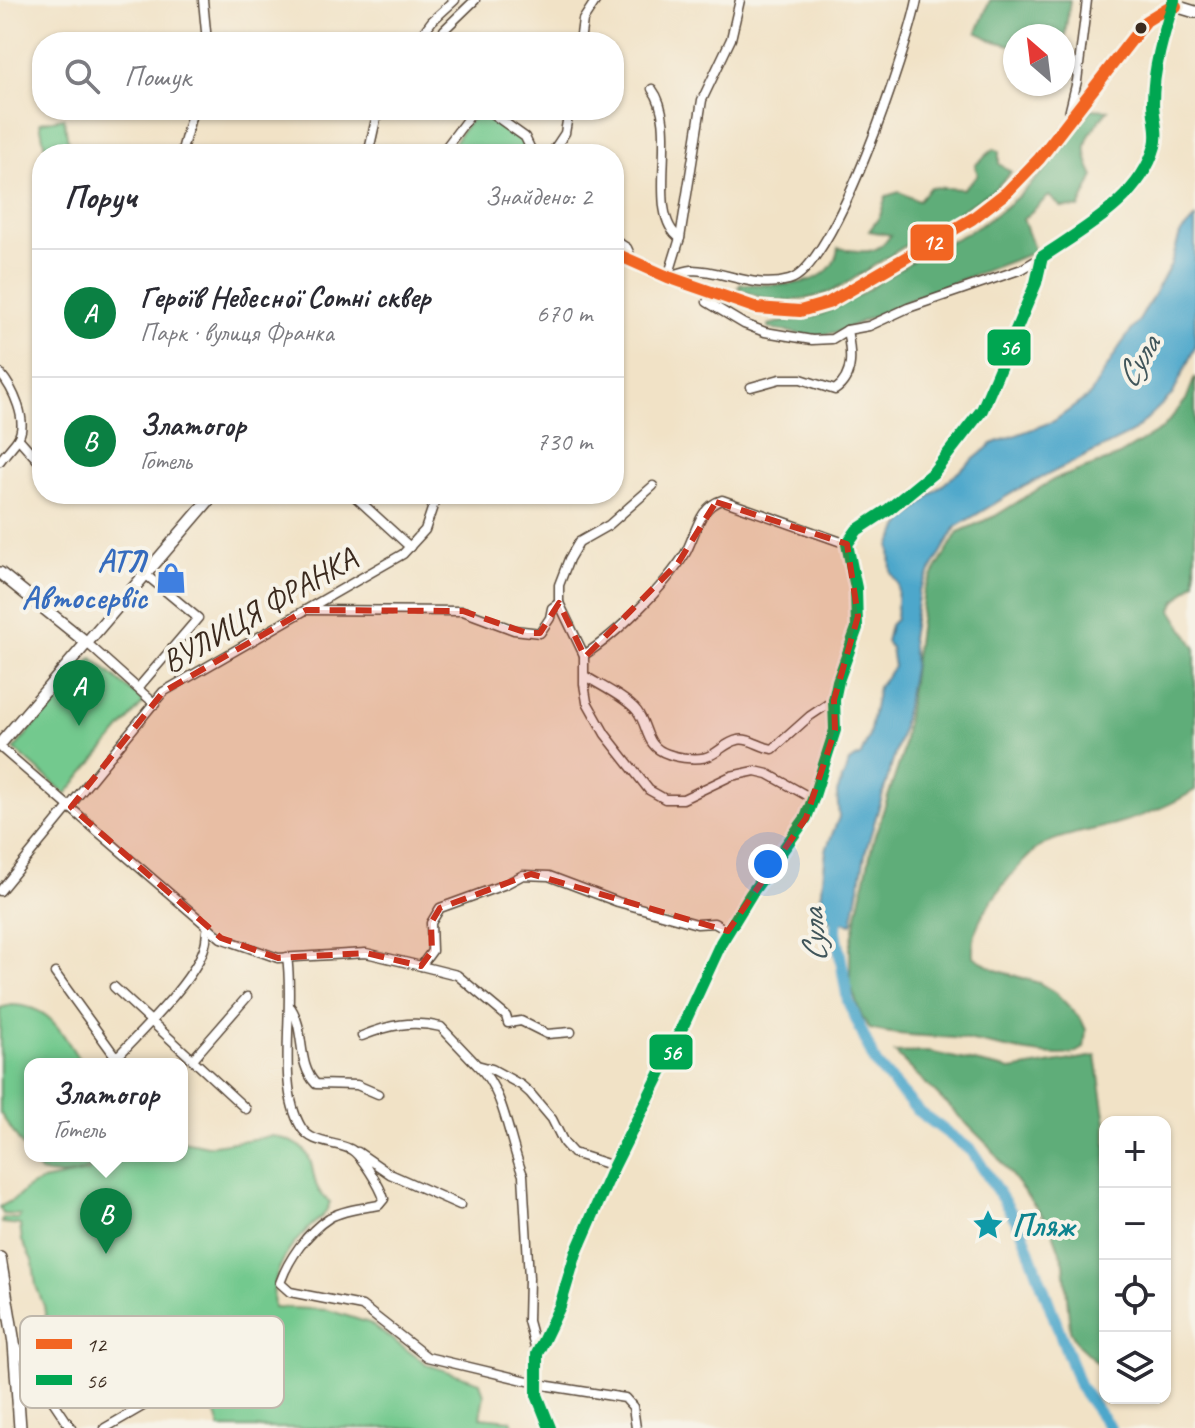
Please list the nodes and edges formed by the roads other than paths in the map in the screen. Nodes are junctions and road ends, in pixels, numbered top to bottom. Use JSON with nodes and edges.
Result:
{"nodes":[{"id":1,"x":203,"y":0,"type":"edge"},
{"id":2,"x":455,"y":0,"type":"edge"},
{"id":3,"x":475,"y":0,"type":"edge"},
{"id":4,"x":596,"y":0,"type":"edge"},
{"id":5,"x":740,"y":0,"type":"edge"},
{"id":6,"x":917,"y":0,"type":"edge"},
{"id":7,"x":1087,"y":0,"type":"edge"},
{"id":8,"x":1173,"y":3,"type":"edge"},
{"id":9,"x":1195,"y":12,"type":"edge"},
{"id":10,"x":206,"y":32,"type":"edge"},
{"id":11,"x":424,"y":32,"type":"edge"},
{"id":12,"x":444,"y":32,"type":"edge"},
{"id":13,"x":581,"y":32,"type":"edge"},
{"id":14,"x":652,"y":89,"type":"dead end"},
{"id":15,"x":190,"y":120,"type":"edge"},
{"id":16,"x":376,"y":120,"type":"edge"},
{"id":17,"x":466,"y":120,"type":"edge"},
{"id":18,"x":501,"y":120,"type":"edge"},
{"id":19,"x":567,"y":120,"type":"edge"},
{"id":20,"x":1067,"y":122,"type":"junction"},
{"id":21,"x":184,"y":144,"type":"edge"},
{"id":22,"x":370,"y":144,"type":"edge"},
{"id":23,"x":448,"y":144,"type":"edge"},
{"id":24,"x":528,"y":144,"type":"edge"},
{"id":25,"x":558,"y":144,"type":"edge"},
{"id":26,"x":680,"y":238,"type":"junction"},
{"id":27,"x":624,"y":246,"type":"edge"},
{"id":28,"x":624,"y":256,"type":"edge"},
{"id":29,"x":1042,"y":257,"type":"junction"},
{"id":30,"x":632,"y":259,"type":"junction"},
{"id":31,"x":668,"y":277,"type":"junction"},
{"id":32,"x":707,"y":302,"type":"dead end"},
{"id":33,"x":847,"y":330,"type":"junction"},
{"id":34,"x":0,"y":373,"type":"edge"},
{"id":35,"x":751,"y":387,"type":"dead end"},
{"id":36,"x":19,"y":439,"type":"junction"},
{"id":37,"x":32,"y":454,"type":"edge"},
{"id":38,"x":0,"y":461,"type":"edge"},
{"id":39,"x":653,"y":486,"type":"dead end"},
{"id":40,"x":205,"y":504,"type":"edge"},
{"id":41,"x":363,"y":504,"type":"edge"},
{"id":42,"x":434,"y":504,"type":"edge"},
{"id":43,"x":847,"y":544,"type":"junction"},
{"id":44,"x":410,"y":547,"type":"junction"},
{"id":45,"x":0,"y":573,"type":"edge"},
{"id":46,"x":145,"y":574,"type":"junction"},
{"id":47,"x":559,"y":603,"type":"junction"},
{"id":48,"x":306,"y":610,"type":"junction"},
{"id":49,"x":87,"y":643,"type":"junction"},
{"id":50,"x":584,"y":655,"type":"junction"},
{"id":51,"x":585,"y":676,"type":"junction"},
{"id":52,"x":138,"y":688,"type":"junction"},
{"id":53,"x":834,"y":700,"type":"junction"},
{"id":54,"x":155,"y":704,"type":"junction"},
{"id":55,"x":0,"y":746,"type":"edge"},
{"id":56,"x":813,"y":799,"type":"junction"},
{"id":57,"x":71,"y":807,"type":"junction"},
{"id":58,"x":0,"y":891,"type":"edge"},
{"id":59,"x":208,"y":927,"type":"junction"},
{"id":60,"x":728,"y":931,"type":"junction"},
{"id":61,"x":287,"y":957,"type":"junction"},
{"id":62,"x":421,"y":966,"type":"junction"},
{"id":63,"x":55,"y":973,"type":"dead end"},
{"id":64,"x":114,"y":987,"type":"dead end"},
{"id":65,"x":247,"y":997,"type":"dead end"},
{"id":66,"x":291,"y":1007,"type":"junction"},
{"id":67,"x":152,"y":1020,"type":"junction"},
{"id":68,"x":571,"y":1032,"type":"dead end"},
{"id":69,"x":362,"y":1036,"type":"dead end"},
{"id":70,"x":193,"y":1059,"type":"junction"},
{"id":71,"x":477,"y":1065,"type":"junction"},
{"id":72,"x":378,"y":1094,"type":"dead end"},
{"id":73,"x":246,"y":1109,"type":"dead end"},
{"id":74,"x":352,"y":1149,"type":"junction"},
{"id":75,"x":614,"y":1166,"type":"junction"},
{"id":76,"x":460,"y":1205,"type":"dead end"},
{"id":77,"x":0,"y":1258,"type":"edge"},
{"id":78,"x":14,"y":1343,"type":"junction"},
{"id":79,"x":20,"y":1352,"type":"edge"},
{"id":80,"x":537,"y":1354,"type":"junction"},
{"id":81,"x":536,"y":1382,"type":"junction"},
{"id":82,"x":58,"y":1408,"type":"edge"},
{"id":83,"x":140,"y":1408,"type":"edge"},
{"id":84,"x":20,"y":1428,"type":"edge"},
{"id":85,"x":71,"y":1428,"type":"edge"},
{"id":86,"x":105,"y":1428,"type":"edge"},
{"id":87,"x":550,"y":1428,"type":"edge"},
{"id":88,"x":636,"y":1428,"type":"edge"}],
"edges":[{"from":1,"to":10,"type":"street"},
{"from":2,"to":11,"type":"street"},
{"from":3,"to":12,"type":"street"},
{"from":4,"to":13,"type":"street"},
{"from":5,"to":26,"type":"street"},
{"from":6,"to":31,"type":"street"},
{"from":7,"to":20,"type":"street"},
{"from":8,"to":9,"type":"main road"},
{"from":8,"to":20,"type":"main road"},
{"from":8,"to":29,"type":"street"},
{"from":14,"to":26,"type":"street"},
{"from":15,"to":21,"type":"street"},
{"from":16,"to":22,"type":"street"},
{"from":17,"to":23,"type":"street"},
{"from":18,"to":24,"type":"street"},
{"from":19,"to":25,"type":"street"},
{"from":20,"to":31,"type":"main road"},
{"from":26,"to":31,"type":"street"},
{"from":27,"to":30,"type":"street"},
{"from":28,"to":30,"type":"main road"},
{"from":29,"to":33,"type":"street"},
{"from":29,"to":43,"type":"street"},
{"from":30,"to":31,"type":"main road"},
{"from":32,"to":33,"type":"street"},
{"from":33,"to":35,"type":"street"},
{"from":34,"to":36,"type":"street"},
{"from":36,"to":37,"type":"street"},
{"from":36,"to":38,"type":"street"},
{"from":39,"to":47,"type":"street"},
{"from":40,"to":46,"type":"main road"},
{"from":41,"to":44,"type":"street"},
{"from":42,"to":44,"type":"street","name":"ВУЛИЦЯ ФРАНКА"},
{"from":43,"to":50,"type":"street"},
{"from":43,"to":53,"type":"street"},
{"from":44,"to":48,"type":"street","name":"ВУЛИЦЯ ФРАНКА"},
{"from":45,"to":49,"type":"main road"},
{"from":46,"to":49,"type":"main road"},
{"from":46,"to":52,"type":"street"},
{"from":47,"to":48,"type":"street"},
{"from":47,"to":50,"type":"street"},
{"from":48,"to":54,"type":"street","name":"ВУЛИЦЯ ФРАНКА"},
{"from":49,"to":52,"type":"street"},
{"from":49,"to":55,"type":"main road"},
{"from":50,"to":51,"type":"street"},
{"from":51,"to":53,"type":"street"},
{"from":51,"to":56,"type":"street"},
{"from":52,"to":54,"type":"street"},
{"from":53,"to":56,"type":"street"},
{"from":54,"to":57,"type":"street","name":"ВУЛИЦЯ ФРАНКА"},
{"from":55,"to":57,"type":"street"},
{"from":56,"to":60,"type":"street"},
{"from":57,"to":58,"type":"street","name":"ВУЛИЦЯ ФРАНКА"},
{"from":57,"to":59,"type":"street"},
{"from":59,"to":61,"type":"street"},
{"from":59,"to":67,"type":"street"},
{"from":60,"to":62,"type":"street"},
{"from":60,"to":75,"type":"street"},
{"from":61,"to":62,"type":"street"},
{"from":61,"to":66,"type":"street"},
{"from":62,"to":68,"type":"street"},
{"from":63,"to":67,"type":"street"},
{"from":64,"to":67,"type":"street"},
{"from":65,"to":70,"type":"street"},
{"from":66,"to":72,"type":"street"},
{"from":66,"to":74,"type":"street"},
{"from":67,"to":70,"type":"street"},
{"from":69,"to":71,"type":"street"},
{"from":70,"to":73,"type":"street"},
{"from":71,"to":75,"type":"street"},
{"from":71,"to":80,"type":"street"},
{"from":74,"to":76,"type":"street"},
{"from":74,"to":81,"type":"street"},
{"from":75,"to":80,"type":"street"},
{"from":77,"to":78,"type":"main road"},
{"from":78,"to":79,"type":"street"},
{"from":78,"to":84,"type":"main road"},
{"from":80,"to":81,"type":"street"},
{"from":81,"to":87,"type":"street"},
{"from":81,"to":88,"type":"street"},
{"from":82,"to":85,"type":"street"},
{"from":83,"to":86,"type":"street"}]}
